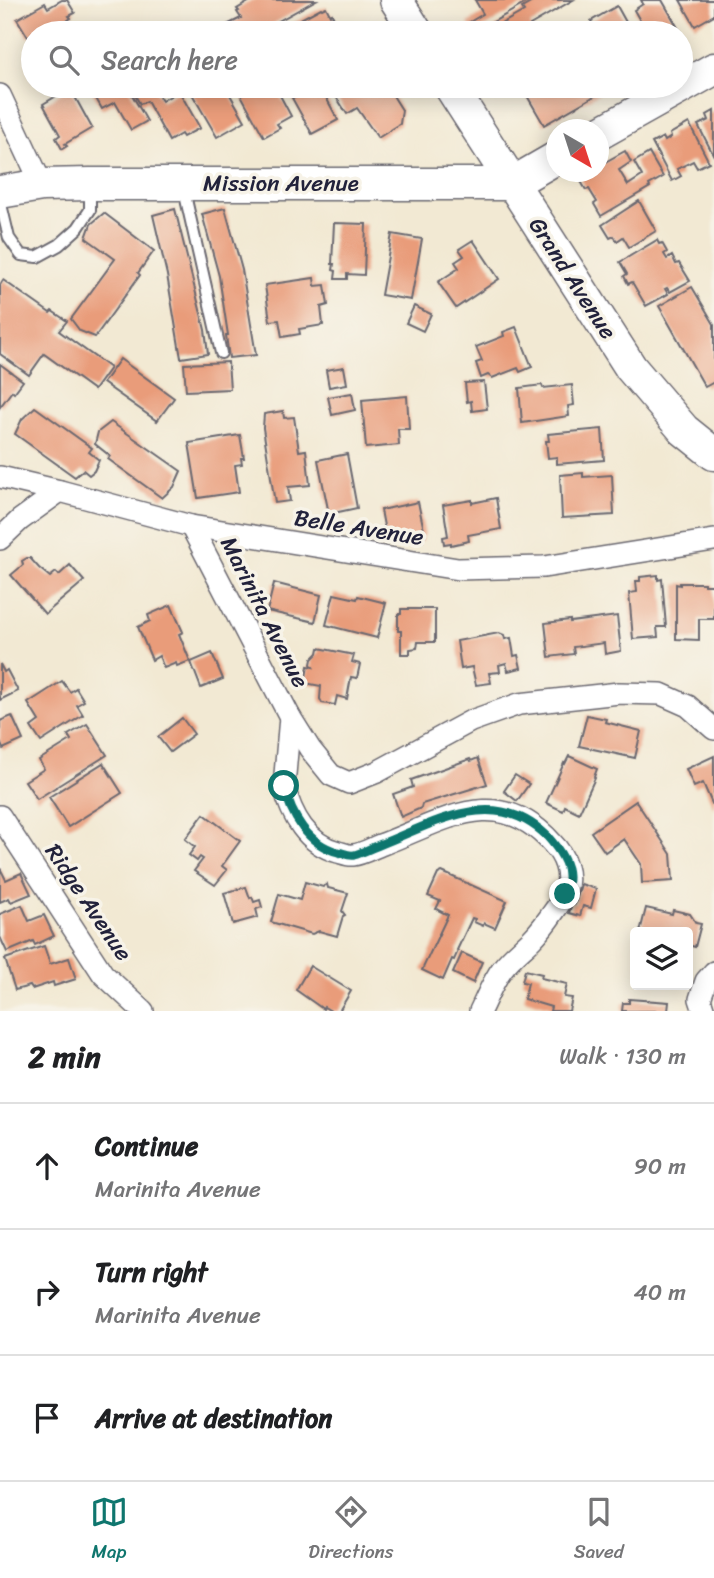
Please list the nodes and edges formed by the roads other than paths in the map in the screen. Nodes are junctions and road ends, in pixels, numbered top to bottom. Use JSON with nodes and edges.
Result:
{"nodes":[{"id":1,"x":396,"y":0,"type":"edge"},
{"id":2,"x":409,"y":21,"type":"edge"},
{"id":3,"x":714,"y":69,"type":"edge"},
{"id":4,"x":693,"y":81,"type":"edge"},
{"id":5,"x":0,"y":95,"type":"edge"},
{"id":6,"x":458,"y":98,"type":"edge"},
{"id":7,"x":662,"y":98,"type":"edge"},
{"id":8,"x":609,"y":128,"type":"edge"},
{"id":9,"x":546,"y":164,"type":"edge"},
{"id":10,"x":183,"y":183,"type":"junction"},
{"id":11,"x":90,"y":184,"type":"junction"},
{"id":12,"x":512,"y":184,"type":"junction"},
{"id":13,"x":42,"y":185,"type":"junction"},
{"id":14,"x":0,"y":192,"type":"edge"},
{"id":15,"x":0,"y":200,"type":"edge"},
{"id":16,"x":221,"y":354,"type":"dead end"},
{"id":17,"x":714,"y":454,"type":"edge"},
{"id":18,"x":0,"y":477,"type":"edge"},
{"id":19,"x":60,"y":491,"type":"junction"},
{"id":20,"x":191,"y":526,"type":"junction"},
{"id":21,"x":0,"y":539,"type":"edge"},
{"id":22,"x":714,"y":540,"type":"edge"},
{"id":23,"x":290,"y":717,"type":"junction"},
{"id":24,"x":714,"y":729,"type":"edge"},
{"id":25,"x":0,"y":816,"type":"edge"},
{"id":26,"x":714,"y":972,"type":"edge"},
{"id":27,"x":143,"y":1011,"type":"edge"},
{"id":28,"x":480,"y":1011,"type":"edge"},
{"id":29,"x":704,"y":1011,"type":"edge"}],
"edges":[{"from":1,"to":2,"type":"street"},
{"from":3,"to":4,"type":"street"},
{"from":5,"to":13,"type":"street"},
{"from":6,"to":12,"type":"street","name":"Grand Avenue"},
{"from":7,"to":8,"type":"street"},
{"from":9,"to":12,"type":"street"},
{"from":10,"to":11,"type":"street","name":"Mission Avenue"},
{"from":10,"to":12,"type":"street","name":"Mission Avenue"},
{"from":10,"to":16,"type":"lane"},
{"from":11,"to":13,"type":"street","name":"Mission Avenue"},
{"from":11,"to":15,"type":"lane"},
{"from":12,"to":17,"type":"street","name":"Grand Avenue"},
{"from":13,"to":14,"type":"street","name":"Mission Avenue"},
{"from":18,"to":19,"type":"street","name":"Belle Avenue"},
{"from":19,"to":20,"type":"street","name":"Belle Avenue"},
{"from":19,"to":21,"type":"street"},
{"from":20,"to":22,"type":"street","name":"Belle Avenue"},
{"from":20,"to":23,"type":"street","name":"Marinita Avenue"},
{"from":23,"to":24,"type":"street"},
{"from":23,"to":28,"type":"street","name":"Marinita Avenue"},
{"from":25,"to":27,"type":"street","name":"Ridge Avenue"},
{"from":26,"to":29,"type":"street"}]}
